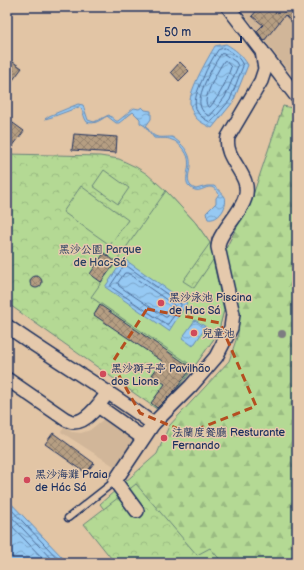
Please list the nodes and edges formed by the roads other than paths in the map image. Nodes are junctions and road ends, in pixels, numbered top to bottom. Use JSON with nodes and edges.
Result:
{"nodes":[{"id":1,"x":228,"y":7,"type":"edge"},
{"id":2,"x":262,"y":52,"type":"junction"},
{"id":3,"x":297,"y":97,"type":"edge"},
{"id":4,"x":7,"y":326,"type":"edge"},
{"id":5,"x":7,"y":379,"type":"edge"},
{"id":6,"x":108,"y":392,"type":"junction"},
{"id":7,"x":98,"y":406,"type":"junction"},
{"id":8,"x":153,"y":424,"type":"junction"},
{"id":9,"x":143,"y":438,"type":"junction"},
{"id":10,"x":115,"y":481,"type":"junction"},
{"id":11,"x":137,"y":511,"type":"dead end"},
{"id":12,"x":68,"y":518,"type":"dead end"}],
"edges":[{"from":1,"to":2,"type":"street"},
{"from":2,"to":3,"type":"street"},
{"from":2,"to":8,"type":"street"},
{"from":4,"to":6,"type":"street"},
{"from":5,"to":7,"type":"street"},
{"from":6,"to":7,"type":"street"},
{"from":6,"to":8,"type":"street"},
{"from":7,"to":9,"type":"street"},
{"from":8,"to":9,"type":"street"},
{"from":9,"to":10,"type":"street"},
{"from":10,"to":11,"type":"street"},
{"from":10,"to":12,"type":"lane"}]}
